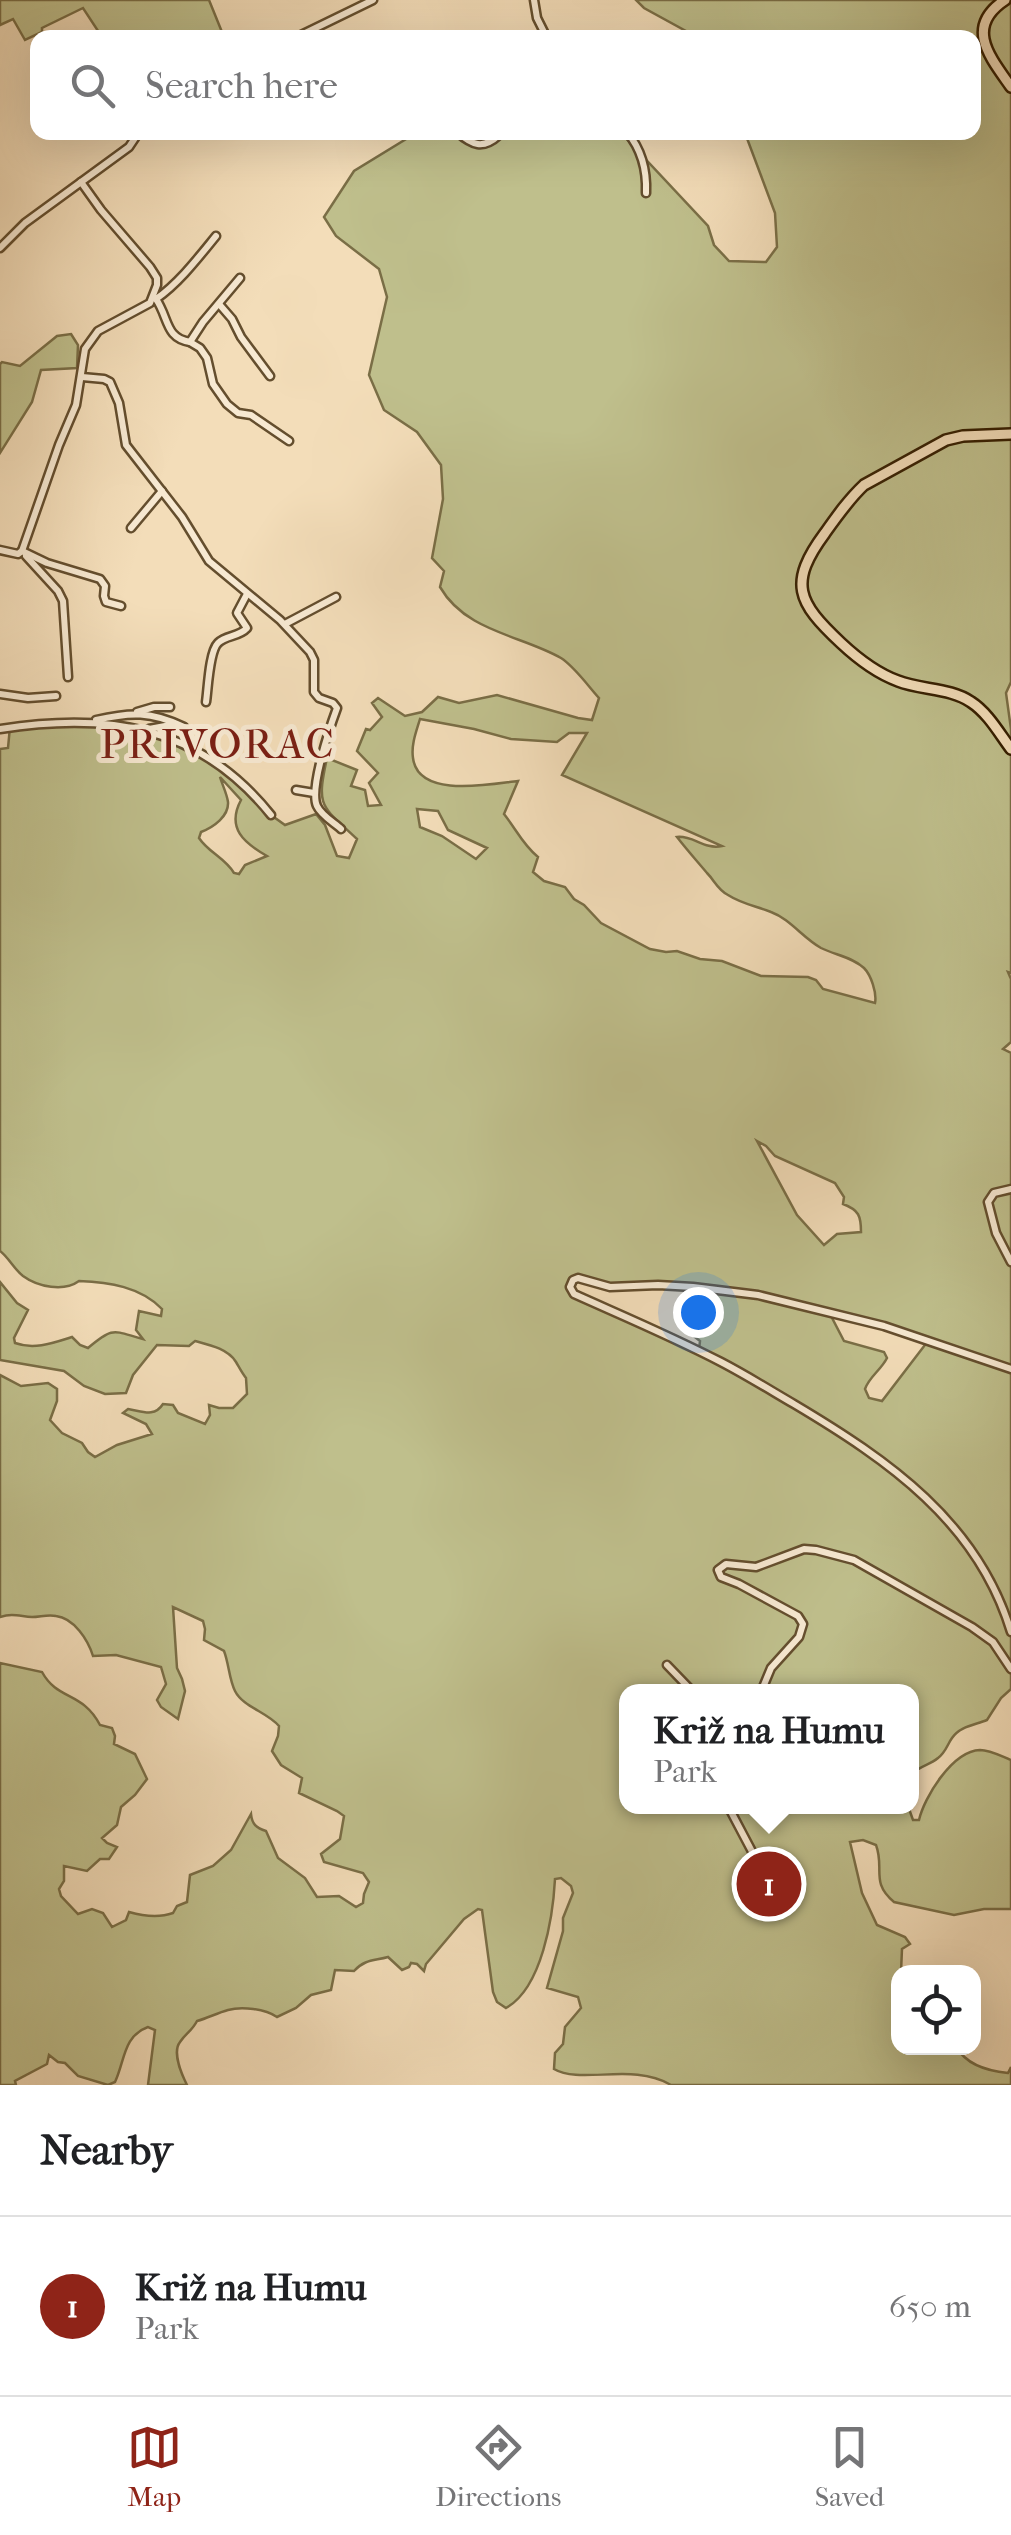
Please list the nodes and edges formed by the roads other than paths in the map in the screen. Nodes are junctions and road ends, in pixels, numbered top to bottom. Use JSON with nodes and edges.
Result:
{"nodes":[{"id":1,"x":373,"y":0,"type":"edge"},
{"id":2,"x":534,"y":0,"type":"edge"},
{"id":3,"x":1005,"y":0,"type":"edge"},
{"id":4,"x":311,"y":30,"type":"edge"},
{"id":5,"x":544,"y":30,"type":"edge"},
{"id":6,"x":1011,"y":87,"type":"edge"},
{"id":7,"x":133,"y":140,"type":"edge"},
{"id":8,"x":466,"y":140,"type":"edge"},
{"id":9,"x":493,"y":140,"type":"edge"},
{"id":10,"x":633,"y":140,"type":"edge"},
{"id":11,"x":81,"y":182,"type":"junction"},
{"id":12,"x":646,"y":193,"type":"dead end"},
{"id":13,"x":216,"y":236,"type":"dead end"},
{"id":14,"x":0,"y":248,"type":"edge"},
{"id":15,"x":240,"y":278,"type":"dead end"},
{"id":16,"x":155,"y":298,"type":"junction"},
{"id":17,"x":218,"y":304,"type":"junction"},
{"id":18,"x":190,"y":342,"type":"junction"},
{"id":19,"x":270,"y":376,"type":"dead end"},
{"id":20,"x":82,"y":377,"type":"junction"},
{"id":21,"x":1011,"y":434,"type":"edge"},
{"id":22,"x":289,"y":440,"type":"dead end"},
{"id":23,"x":162,"y":492,"type":"junction"},
{"id":24,"x":131,"y":528,"type":"dead end"},
{"id":25,"x":0,"y":550,"type":"edge"},
{"id":26,"x":22,"y":551,"type":"junction"},
{"id":27,"x":247,"y":592,"type":"junction"},
{"id":28,"x":336,"y":596,"type":"dead end"},
{"id":29,"x":121,"y":606,"type":"dead end"},
{"id":30,"x":286,"y":624,"type":"junction"},
{"id":31,"x":68,"y":677,"type":"dead end"},
{"id":32,"x":0,"y":694,"type":"edge"},
{"id":33,"x":56,"y":696,"type":"dead end"},
{"id":34,"x":206,"y":702,"type":"dead end"},
{"id":35,"x":170,"y":706,"type":"dead end"},
{"id":36,"x":136,"y":712,"type":"junction"},
{"id":37,"x":90,"y":721,"type":"junction"},
{"id":38,"x":0,"y":729,"type":"edge"},
{"id":39,"x":142,"y":729,"type":"junction"},
{"id":40,"x":1011,"y":749,"type":"edge"},
{"id":41,"x":296,"y":790,"type":"dead end"},
{"id":42,"x":314,"y":793,"type":"junction"},
{"id":43,"x":270,"y":816,"type":"dead end"},
{"id":44,"x":341,"y":829,"type":"dead end"},
{"id":45,"x":1011,"y":1189,"type":"edge"},
{"id":46,"x":1011,"y":1262,"type":"edge"},
{"id":47,"x":1011,"y":1369,"type":"edge"},
{"id":48,"x":1011,"y":1632,"type":"edge"},
{"id":49,"x":667,"y":1665,"type":"dead end"},
{"id":50,"x":1011,"y":1669,"type":"edge"},
{"id":51,"x":685,"y":1684,"type":"edge"},
{"id":52,"x":764,"y":1684,"type":"edge"},
{"id":53,"x":732,"y":1814,"type":"edge"},
{"id":54,"x":766,"y":1878,"type":"dead end"}],
"edges":[{"from":1,"to":4,"type":"street"},
{"from":2,"to":5,"type":"street"},
{"from":3,"to":6,"type":"main road"},
{"from":7,"to":11,"type":"street"},
{"from":8,"to":9,"type":"street"},
{"from":10,"to":12,"type":"street"},
{"from":11,"to":14,"type":"street"},
{"from":11,"to":16,"type":"street"},
{"from":13,"to":16,"type":"street"},
{"from":15,"to":17,"type":"street"},
{"from":16,"to":18,"type":"street"},
{"from":16,"to":20,"type":"street"},
{"from":17,"to":18,"type":"street"},
{"from":17,"to":19,"type":"street"},
{"from":18,"to":22,"type":"street"},
{"from":20,"to":23,"type":"street"},
{"from":20,"to":26,"type":"street"},
{"from":21,"to":40,"type":"main road"},
{"from":23,"to":24,"type":"street"},
{"from":23,"to":27,"type":"street"},
{"from":25,"to":26,"type":"street"},
{"from":26,"to":29,"type":"street"},
{"from":26,"to":31,"type":"street"},
{"from":27,"to":30,"type":"street"},
{"from":27,"to":34,"type":"street"},
{"from":28,"to":30,"type":"street"},
{"from":30,"to":42,"type":"street"},
{"from":32,"to":33,"type":"street"},
{"from":35,"to":36,"type":"street"},
{"from":36,"to":37,"type":"street"},
{"from":36,"to":39,"type":"street"},
{"from":37,"to":38,"type":"street"},
{"from":37,"to":39,"type":"street"},
{"from":39,"to":43,"type":"street"},
{"from":41,"to":42,"type":"street"},
{"from":42,"to":44,"type":"street"},
{"from":45,"to":46,"type":"street"},
{"from":47,"to":48,"type":"street"},
{"from":49,"to":51,"type":"street"},
{"from":50,"to":52,"type":"street"},
{"from":53,"to":54,"type":"street"}]}
